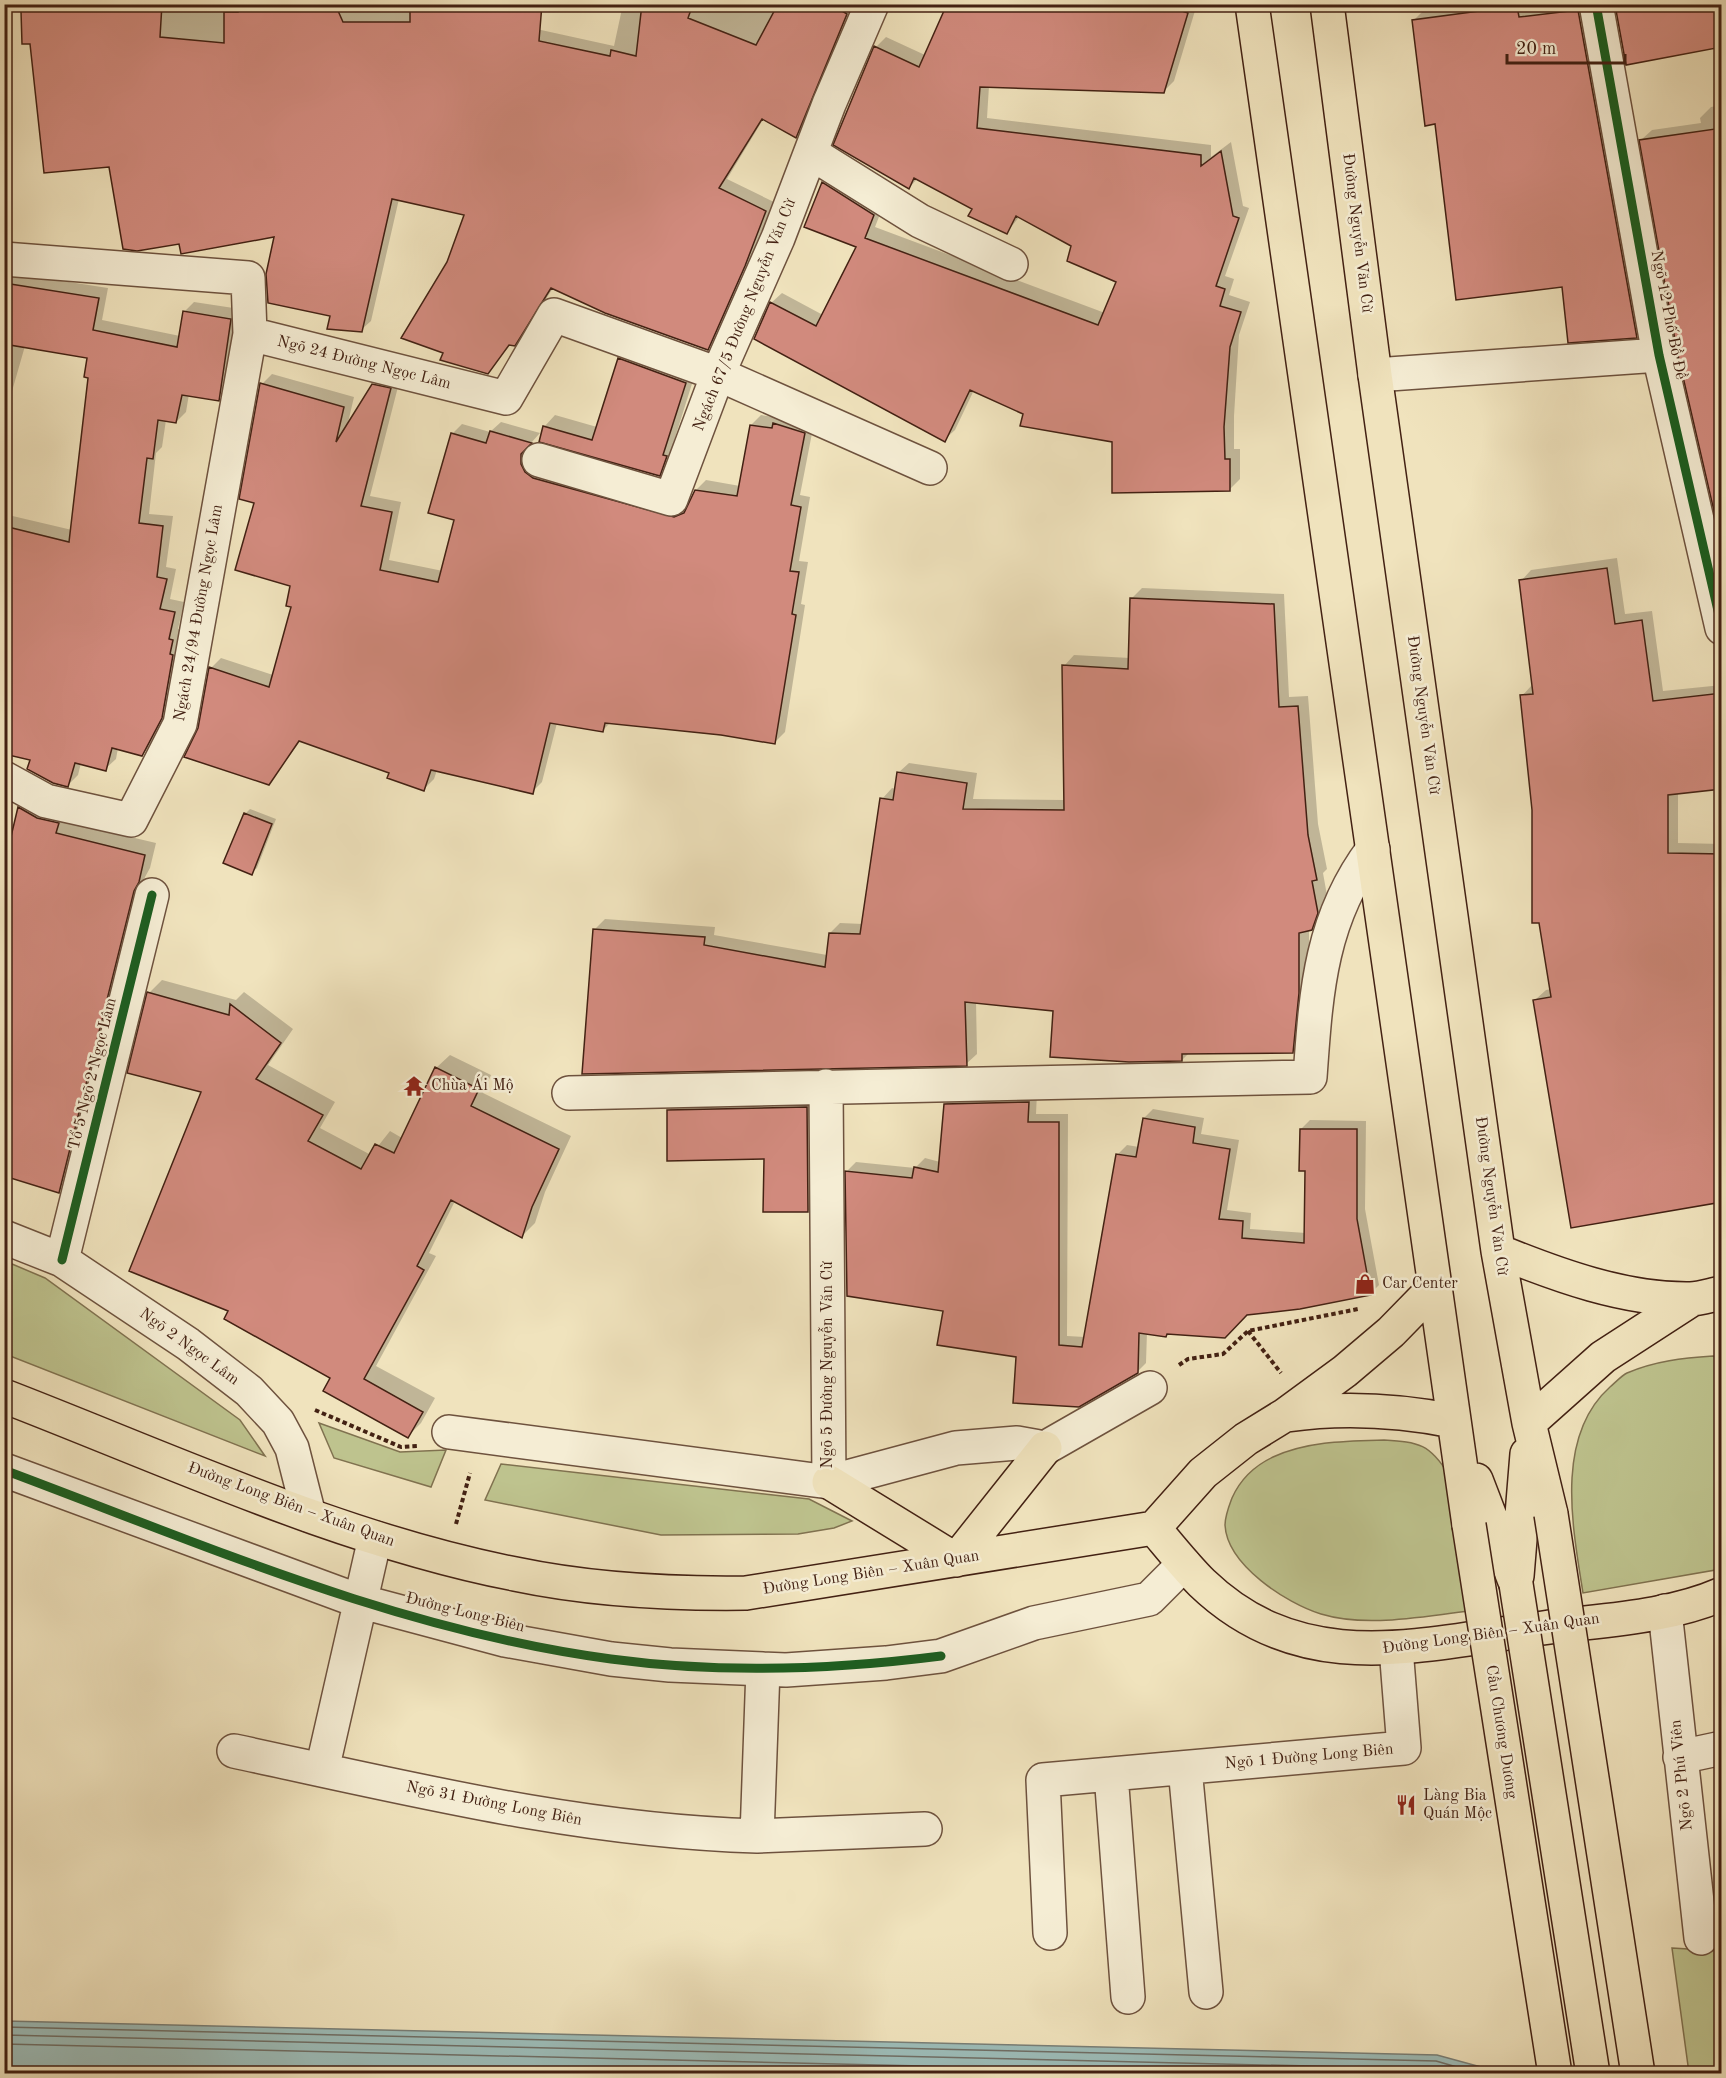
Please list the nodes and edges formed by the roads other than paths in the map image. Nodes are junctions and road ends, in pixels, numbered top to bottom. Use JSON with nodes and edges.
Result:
{"nodes":[{"id":1,"x":872,"y":4,"type":"edge"},
{"id":2,"x":1252,"y":4,"type":"edge"},
{"id":3,"x":1327,"y":4,"type":"edge"},
{"id":4,"x":1596,"y":4,"type":"edge"},
{"id":5,"x":811,"y":153,"type":"junction"},
{"id":6,"x":4,"y":259,"type":"edge"},
{"id":7,"x":1011,"y":264,"type":"dead end"},
{"id":8,"x":250,"y":334,"type":"junction"},
{"id":9,"x":1659,"y":355,"type":"junction"},
{"id":10,"x":718,"y":374,"type":"junction"},
{"id":11,"x":1376,"y":375,"type":"junction"},
{"id":12,"x":539,"y":460,"type":"dead end"},
{"id":13,"x":930,"y":468,"type":"dead end"},
{"id":14,"x":1722,"y":628,"type":"edge"},
{"id":15,"x":4,"y":778,"type":"edge"},
{"id":16,"x":1373,"y":849,"type":"junction"},
{"id":17,"x":152,"y":895,"type":"dead end"},
{"id":18,"x":826,"y":1086,"type":"junction"},
{"id":19,"x":569,"y":1093,"type":"dead end"},
{"id":20,"x":4,"y":1237,"type":"edge"},
{"id":21,"x":1498,"y":1251,"type":"junction"},
{"id":22,"x":62,"y":1260,"type":"junction"},
{"id":23,"x":1434,"y":1288,"type":"junction"},
{"id":24,"x":1706,"y":1296,"type":"edge"},
{"id":25,"x":1150,"y":1388,"type":"road end"},
{"id":26,"x":4,"y":1396,"type":"edge"},
{"id":27,"x":1285,"y":1415,"type":"junction"},
{"id":28,"x":1453,"y":1421,"type":"junction"},
{"id":29,"x":1529,"y":1423,"type":"junction"},
{"id":30,"x":452,"y":1438,"type":"road end"},
{"id":31,"x":1045,"y":1448,"type":"junction"},
{"id":32,"x":4,"y":1470,"type":"edge"},
{"id":33,"x":829,"y":1482,"type":"junction"},
{"id":34,"x":309,"y":1515,"type":"junction"},
{"id":35,"x":1154,"y":1528,"type":"junction"},
{"id":36,"x":375,"y":1538,"type":"junction"},
{"id":37,"x":956,"y":1560,"type":"junction"},
{"id":38,"x":1184,"y":1563,"type":"junction"},
{"id":39,"x":1516,"y":1584,"type":"junction"},
{"id":40,"x":1722,"y":1594,"type":"edge"},
{"id":41,"x":359,"y":1601,"type":"junction"},
{"id":42,"x":1665,"y":1611,"type":"junction"},
{"id":43,"x":1396,"y":1648,"type":"junction"},
{"id":44,"x":762,"y":1669,"type":"junction"},
{"id":45,"x":1722,"y":1748,"type":"edge"},
{"id":46,"x":234,"y":1751,"type":"dead end"},
{"id":47,"x":1680,"y":1757,"type":"junction"},
{"id":48,"x":1185,"y":1768,"type":"junction"},
{"id":49,"x":322,"y":1770,"type":"junction"},
{"id":50,"x":1110,"y":1774,"type":"junction"},
{"id":51,"x":925,"y":1829,"type":"dead end"},
{"id":52,"x":757,"y":1836,"type":"junction"},
{"id":53,"x":1050,"y":1933,"type":"dead end"},
{"id":54,"x":1701,"y":1938,"type":"dead end"},
{"id":55,"x":1206,"y":1992,"type":"dead end"},
{"id":56,"x":1128,"y":1997,"type":"dead end"},
{"id":57,"x":1555,"y":2073,"type":"edge"},
{"id":58,"x":1593,"y":2073,"type":"edge"},
{"id":59,"x":1638,"y":2073,"type":"edge"}],
"edges":[{"from":1,"to":5,"type":"street","name":"Ngách 67/5 Đường Nguyễn Văn Cừ"},
{"from":2,"to":16,"type":"main road"},
{"from":3,"to":11,"type":"main road","name":"Đường Nguyễn Văn Cừ"},
{"from":4,"to":9,"type":"street","name":"Ngõ 12 Phố Bồ Đề"},
{"from":5,"to":7,"type":"street"},
{"from":5,"to":10,"type":"street","name":"Ngách 67/5 Đường Nguyễn Văn Cừ"},
{"from":6,"to":8,"type":"street"},
{"from":8,"to":10,"type":"street","name":"Ngõ 24 Đường Ngọc Lâm"},
{"from":8,"to":15,"type":"street","name":"Ngách 24/94 Đường Ngọc Lâm"},
{"from":9,"to":11,"type":"street"},
{"from":9,"to":14,"type":"street","name":"Ngõ 12 Phố Bồ Đề"},
{"from":10,"to":12,"type":"street","name":"Ngách 67/5 Đường Nguyễn Văn Cừ"},
{"from":10,"to":13,"type":"street"},
{"from":11,"to":21,"type":"main road","name":"Đường Nguyễn Văn Cừ"},
{"from":16,"to":18,"type":"street"},
{"from":16,"to":23,"type":"main road"},
{"from":17,"to":22,"type":"street","name":"Tổ 5 Ngõ 2 Ngọc Lâm"},
{"from":18,"to":19,"type":"street"},
{"from":18,"to":33,"type":"street","name":"Ngõ 5 Đường Nguyễn Văn Cừ"},
{"from":20,"to":22,"type":"street","name":"Ngõ 2 Ngọc Lâm"},
{"from":21,"to":24,"type":"main road"},
{"from":21,"to":29,"type":"main road","name":"Đường Nguyễn Văn Cừ"},
{"from":22,"to":34,"type":"street","name":"Ngõ 2 Ngọc Lâm"},
{"from":23,"to":27,"type":"main road"},
{"from":23,"to":28,"type":"main road"},
{"from":24,"to":29,"type":"main road"},
{"from":25,"to":31,"type":"street"},
{"from":26,"to":34,"type":"main road","name":"Đường Long Biên – Xuân Quan"},
{"from":27,"to":28,"type":"main road"},
{"from":27,"to":35,"type":"main road"},
{"from":28,"to":39,"type":"main road"},
{"from":28,"to":57,"type":"main road","name":"Cầu Chương Dương","bridge":true},
{"from":29,"to":39,"type":"main road"},
{"from":29,"to":59,"type":"main road","bridge":true},
{"from":30,"to":33,"type":"street"},
{"from":31,"to":33,"type":"street","name":"Ngõ 5 Đường Nguyễn Văn Cừ"},
{"from":31,"to":37,"type":"main road"},
{"from":32,"to":41,"type":"street","name":"Đường Long Biên"},
{"from":33,"to":37,"type":"main road"},
{"from":34,"to":36,"type":"main road","name":"Đường Long Biên – Xuân Quan"},
{"from":35,"to":37,"type":"main road","name":"Đường Long Biên – Xuân Quan"},
{"from":35,"to":38,"type":"main road","name":"Đường Long Biên – Xuân Quan"},
{"from":36,"to":37,"type":"main road","name":"Đường Long Biên – Xuân Quan"},
{"from":36,"to":41,"type":"street"},
{"from":38,"to":43,"type":"main road","name":"Đường Long Biên – Xuân Quan"},
{"from":38,"to":44,"type":"street","name":"Đường Long Biên"},
{"from":39,"to":58,"type":"main road","bridge":true},
{"from":40,"to":42,"type":"main road","name":"Đường Long Biên – Xuân Quan"},
{"from":41,"to":44,"type":"street","name":"Đường Long Biên"},
{"from":41,"to":49,"type":"street"},
{"from":42,"to":43,"type":"main road","name":"Đường Long Biên – Xuân Quan"},
{"from":42,"to":47,"type":"street","name":"Ngõ 2 Phú Viên"},
{"from":43,"to":48,"type":"street","name":"Ngõ 1 Đường Long Biên"},
{"from":44,"to":52,"type":"street"},
{"from":45,"to":47,"type":"street"},
{"from":46,"to":49,"type":"street","name":"Ngõ 31 Đường Long Biên"},
{"from":47,"to":54,"type":"street","name":"Ngõ 2 Phú Viên"},
{"from":48,"to":50,"type":"street","name":"Ngõ 1 Đường Long Biên"},
{"from":48,"to":55,"type":"street"},
{"from":49,"to":52,"type":"street","name":"Ngõ 31 Đường Long Biên"},
{"from":50,"to":53,"type":"street","name":"Ngõ 1 Đường Long Biên"},
{"from":50,"to":56,"type":"street"},
{"from":51,"to":52,"type":"street","name":"Ngõ 31 Đường Long Biên"}]}
